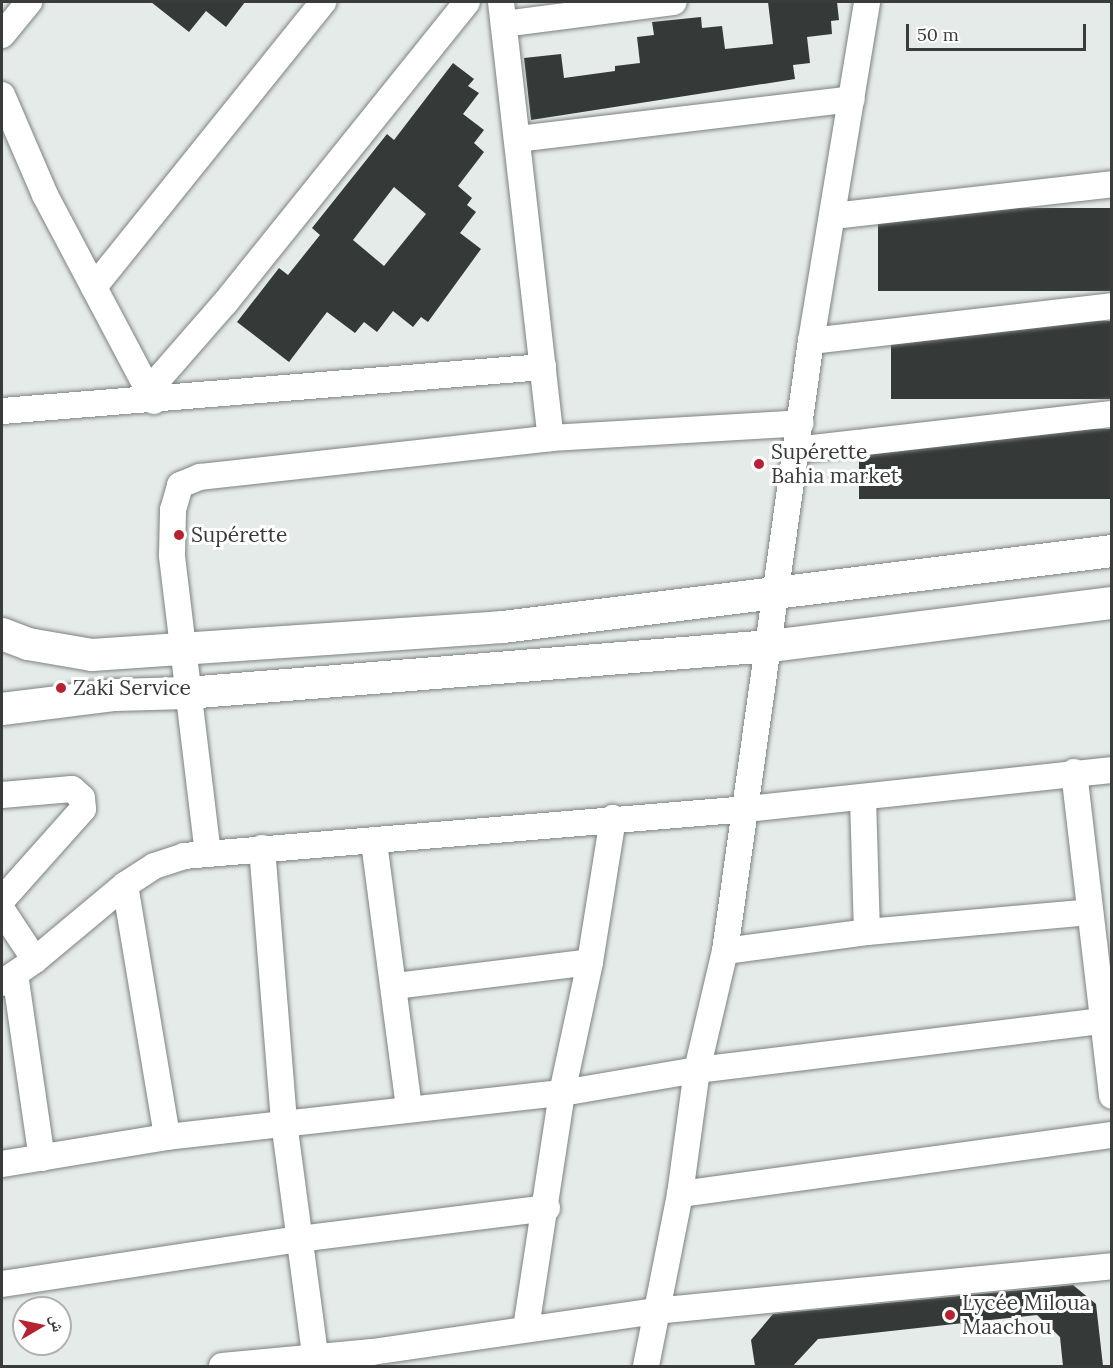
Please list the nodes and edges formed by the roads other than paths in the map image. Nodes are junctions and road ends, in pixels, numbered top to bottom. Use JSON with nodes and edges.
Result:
{"nodes":[{"id":1,"x":29,"y":2,"type":"edge"},
{"id":2,"x":323,"y":2,"type":"edge"},
{"id":3,"x":467,"y":2,"type":"edge"},
{"id":4,"x":674,"y":2,"type":"edge"},
{"id":5,"x":867,"y":2,"type":"edge"},
{"id":6,"x":502,"y":13,"type":"edge"},
{"id":7,"x":2,"y":35,"type":"edge"},
{"id":8,"x":2,"y":95,"type":"edge"},
{"id":9,"x":852,"y":99,"type":"junction"},
{"id":10,"x":517,"y":140,"type":"junction"},
{"id":11,"x":1112,"y":183,"type":"edge"},
{"id":12,"x":832,"y":216,"type":"junction"},
{"id":13,"x":94,"y":286,"type":"junction"},
{"id":14,"x":1112,"y":306,"type":"edge"},
{"id":15,"x":811,"y":341,"type":"junction"},
{"id":16,"x":543,"y":367,"type":"junction"},
{"id":17,"x":151,"y":395,"type":"junction"},
{"id":18,"x":2,"y":411,"type":"edge"},
{"id":19,"x":1112,"y":414,"type":"edge"},
{"id":20,"x":801,"y":423,"type":"junction"},
{"id":21,"x":551,"y":438,"type":"junction"},
{"id":22,"x":795,"y":450,"type":"junction"},
{"id":23,"x":1112,"y":551,"type":"edge"},
{"id":24,"x":774,"y":595,"type":"junction"},
{"id":25,"x":1112,"y":603,"type":"edge"},
{"id":26,"x":2,"y":634,"type":"edge"},
{"id":27,"x":770,"y":646,"type":"junction"},
{"id":28,"x":181,"y":650,"type":"junction"},
{"id":29,"x":187,"y":693,"type":"junction"},
{"id":30,"x":2,"y":709,"type":"edge"},
{"id":31,"x":1112,"y":770,"type":"edge"},
{"id":32,"x":1074,"y":772,"type":"junction"},
{"id":33,"x":2,"y":795,"type":"edge"},
{"id":34,"x":863,"y":798,"type":"junction"},
{"id":35,"x":747,"y":809,"type":"junction"},
{"id":36,"x":613,"y":818,"type":"junction"},
{"id":37,"x":374,"y":842,"type":"junction"},
{"id":38,"x":262,"y":848,"type":"junction"},
{"id":39,"x":208,"y":854,"type":"junction"},
{"id":40,"x":125,"y":885,"type":"junction"},
{"id":41,"x":2,"y":900,"type":"edge"},
{"id":42,"x":2,"y":910,"type":"edge"},
{"id":43,"x":1090,"y":912,"type":"junction"},
{"id":44,"x":867,"y":932,"type":"junction"},
{"id":45,"x":725,"y":951,"type":"junction"},
{"id":46,"x":590,"y":962,"type":"junction"},
{"id":47,"x":17,"y":973,"type":"edge"},
{"id":48,"x":395,"y":986,"type":"junction"},
{"id":49,"x":1102,"y":1021,"type":"junction"},
{"id":50,"x":697,"y":1070,"type":"junction"},
{"id":51,"x":562,"y":1094,"type":"junction"},
{"id":52,"x":1112,"y":1096,"type":"edge"},
{"id":53,"x":410,"y":1108,"type":"junction"},
{"id":54,"x":284,"y":1122,"type":"junction"},
{"id":55,"x":1112,"y":1135,"type":"edge"},
{"id":56,"x":167,"y":1137,"type":"junction"},
{"id":57,"x":42,"y":1158,"type":"junction"},
{"id":58,"x":2,"y":1164,"type":"edge"},
{"id":59,"x":680,"y":1194,"type":"junction"},
{"id":60,"x":547,"y":1208,"type":"junction"},
{"id":61,"x":299,"y":1239,"type":"junction"},
{"id":62,"x":1112,"y":1266,"type":"edge"},
{"id":63,"x":2,"y":1284,"type":"edge"},
{"id":64,"x":655,"y":1311,"type":"junction"},
{"id":65,"x":526,"y":1328,"type":"junction"},
{"id":66,"x":315,"y":1355,"type":"junction"},
{"id":67,"x":373,"y":1359,"type":"edge"},
{"id":68,"x":222,"y":1366,"type":"edge"},
{"id":69,"x":646,"y":1366,"type":"edge"}],
"edges":[{"from":1,"to":7,"type":"street"},
{"from":2,"to":13,"type":"street"},
{"from":3,"to":17,"type":"street"},
{"from":4,"to":6,"type":"street"},
{"from":5,"to":9,"type":"street"},
{"from":6,"to":10,"type":"street"},
{"from":8,"to":13,"type":"street"},
{"from":9,"to":10,"type":"street"},
{"from":9,"to":12,"type":"street"},
{"from":10,"to":16,"type":"street"},
{"from":11,"to":12,"type":"street"},
{"from":12,"to":15,"type":"street"},
{"from":13,"to":17,"type":"street"},
{"from":14,"to":15,"type":"street"},
{"from":15,"to":20,"type":"street"},
{"from":16,"to":17,"type":"street"},
{"from":16,"to":21,"type":"street"},
{"from":17,"to":18,"type":"street"},
{"from":19,"to":22,"type":"street"},
{"from":20,"to":21,"type":"street"},
{"from":20,"to":22,"type":"street"},
{"from":21,"to":28,"type":"street"},
{"from":22,"to":24,"type":"street"},
{"from":23,"to":24,"type":"main road"},
{"from":24,"to":27,"type":"street"},
{"from":24,"to":28,"type":"main road"},
{"from":25,"to":27,"type":"main road"},
{"from":26,"to":28,"type":"main road"},
{"from":27,"to":29,"type":"main road"},
{"from":27,"to":35,"type":"street"},
{"from":28,"to":29,"type":"street"},
{"from":29,"to":30,"type":"main road"},
{"from":29,"to":39,"type":"street"},
{"from":31,"to":32,"type":"street"},
{"from":32,"to":34,"type":"street"},
{"from":32,"to":43,"type":"street"},
{"from":33,"to":41,"type":"street"},
{"from":34,"to":35,"type":"street"},
{"from":34,"to":44,"type":"street"},
{"from":35,"to":36,"type":"street"},
{"from":35,"to":45,"type":"street"},
{"from":36,"to":37,"type":"street"},
{"from":36,"to":46,"type":"street"},
{"from":37,"to":38,"type":"street"},
{"from":37,"to":48,"type":"street"},
{"from":38,"to":39,"type":"street"},
{"from":38,"to":54,"type":"street"},
{"from":39,"to":40,"type":"street"},
{"from":40,"to":47,"type":"street"},
{"from":40,"to":56,"type":"street"},
{"from":42,"to":47,"type":"street"},
{"from":43,"to":44,"type":"street"},
{"from":43,"to":49,"type":"street"},
{"from":44,"to":45,"type":"street"},
{"from":45,"to":50,"type":"street"},
{"from":46,"to":48,"type":"street"},
{"from":46,"to":51,"type":"street"},
{"from":47,"to":57,"type":"street"},
{"from":48,"to":53,"type":"street"},
{"from":49,"to":50,"type":"street"},
{"from":49,"to":52,"type":"street"},
{"from":50,"to":51,"type":"street"},
{"from":50,"to":59,"type":"street"},
{"from":51,"to":53,"type":"street"},
{"from":51,"to":60,"type":"street"},
{"from":53,"to":54,"type":"street"},
{"from":54,"to":56,"type":"street"},
{"from":54,"to":61,"type":"street"},
{"from":55,"to":59,"type":"street"},
{"from":56,"to":57,"type":"street"},
{"from":57,"to":58,"type":"street"},
{"from":59,"to":64,"type":"street"},
{"from":60,"to":61,"type":"street"},
{"from":60,"to":65,"type":"street"},
{"from":61,"to":63,"type":"street"},
{"from":61,"to":66,"type":"street"},
{"from":62,"to":64,"type":"street"},
{"from":64,"to":65,"type":"street"},
{"from":64,"to":69,"type":"street"},
{"from":65,"to":67,"type":"street"},
{"from":66,"to":67,"type":"street"},
{"from":66,"to":68,"type":"street"}]}
